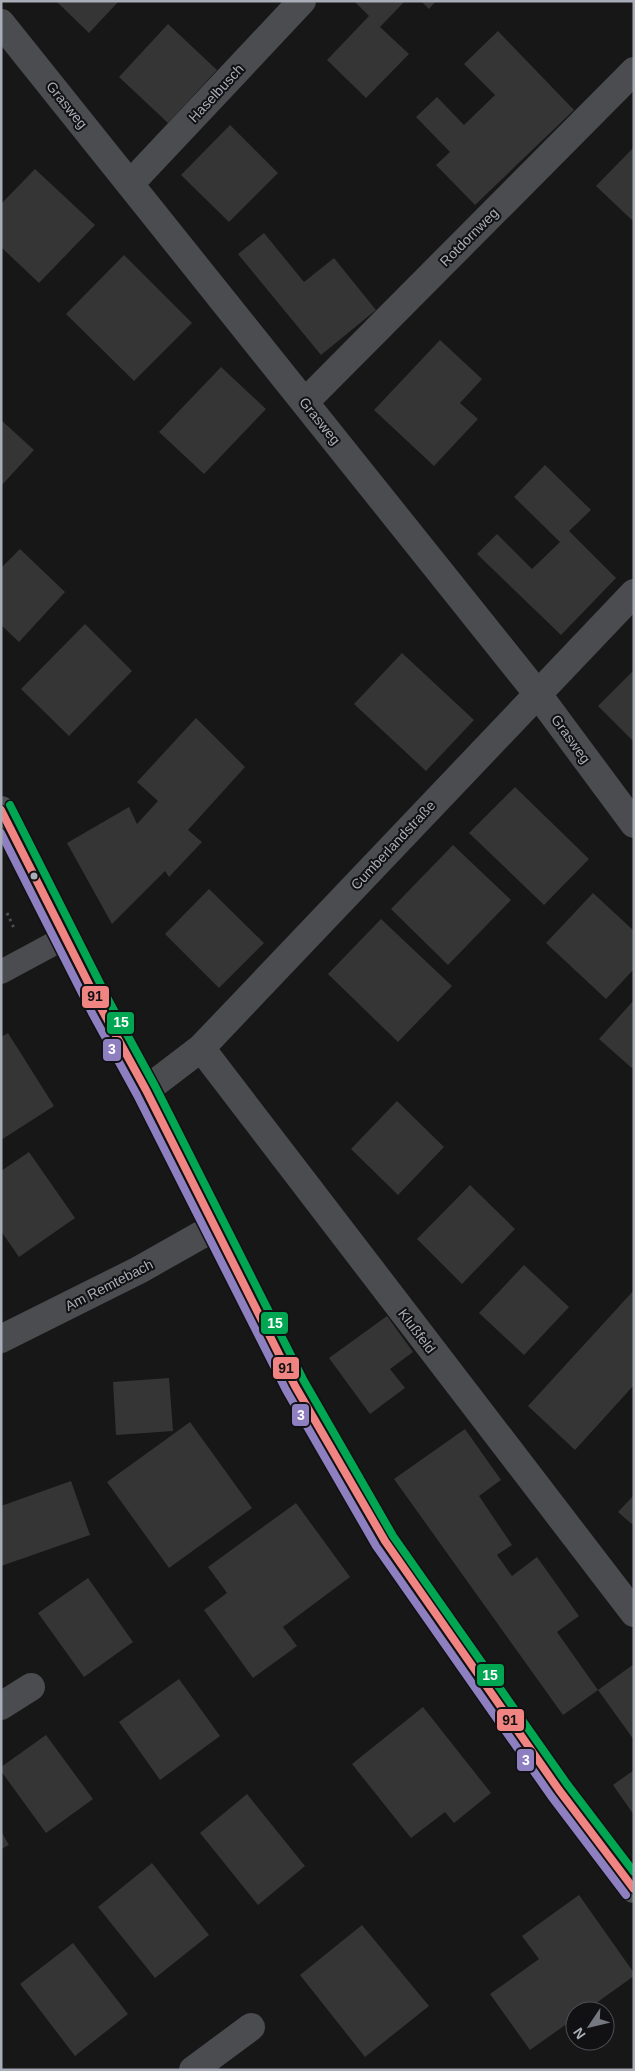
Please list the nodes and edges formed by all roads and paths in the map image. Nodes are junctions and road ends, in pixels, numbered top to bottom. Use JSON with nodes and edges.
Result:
{"nodes":[{"id":1,"x":302,"y":1,"type":"edge"},
{"id":2,"x":1,"y":23,"type":"edge"},
{"id":3,"x":634,"y":71,"type":"edge"},
{"id":4,"x":130,"y":184,"type":"junction"},
{"id":5,"x":305,"y":402,"type":"junction"},
{"id":6,"x":634,"y":593,"type":"edge"},
{"id":7,"x":537,"y":693,"type":"junction"},
{"id":8,"x":1,"y":810,"type":"edge"},
{"id":9,"x":634,"y":824,"type":"edge"},
{"id":10,"x":66,"y":937,"type":"junction"},
{"id":11,"x":1,"y":972,"type":"edge"},
{"id":12,"x":201,"y":1048,"type":"junction"},
{"id":13,"x":146,"y":1090,"type":"junction"},
{"id":14,"x":215,"y":1227,"type":"junction"},
{"id":15,"x":1,"y":1338,"type":"edge"},
{"id":16,"x":634,"y":1613,"type":"edge"},
{"id":17,"x":30,"y":1687,"type":"dead end"},
{"id":18,"x":1,"y":1706,"type":"edge"},
{"id":19,"x":634,"y":1889,"type":"edge"},
{"id":20,"x":251,"y":2027,"type":"dead end"},
{"id":21,"x":193,"y":2070,"type":"edge"}],
"edges":[{"from":1,"to":4,"type":"street","name":"Haselbusch"},
{"from":2,"to":4,"type":"street","name":"Grasweg"},
{"from":3,"to":5,"type":"street","name":"Rotdornweg"},
{"from":4,"to":5,"type":"street","name":"Grasweg"},
{"from":5,"to":7,"type":"street","name":"Grasweg"},
{"from":6,"to":7,"type":"street","name":"Cumberlandstraße"},
{"from":7,"to":9,"type":"street","name":"Grasweg"},
{"from":7,"to":12,"type":"street","name":"Cumberlandstraße"},
{"from":8,"to":10,"type":"main road"},
{"from":10,"to":11,"type":"lane"},
{"from":10,"to":13,"type":"main road"},
{"from":12,"to":13,"type":"street","name":"Cumberlandstraße"},
{"from":12,"to":16,"type":"street","name":"Klußfeld"},
{"from":13,"to":14,"type":"main road"},
{"from":14,"to":15,"type":"street","name":"Am Remtebach"},
{"from":14,"to":19,"type":"main road"},
{"from":17,"to":18,"type":"street"},
{"from":20,"to":21,"type":"street"}]}
